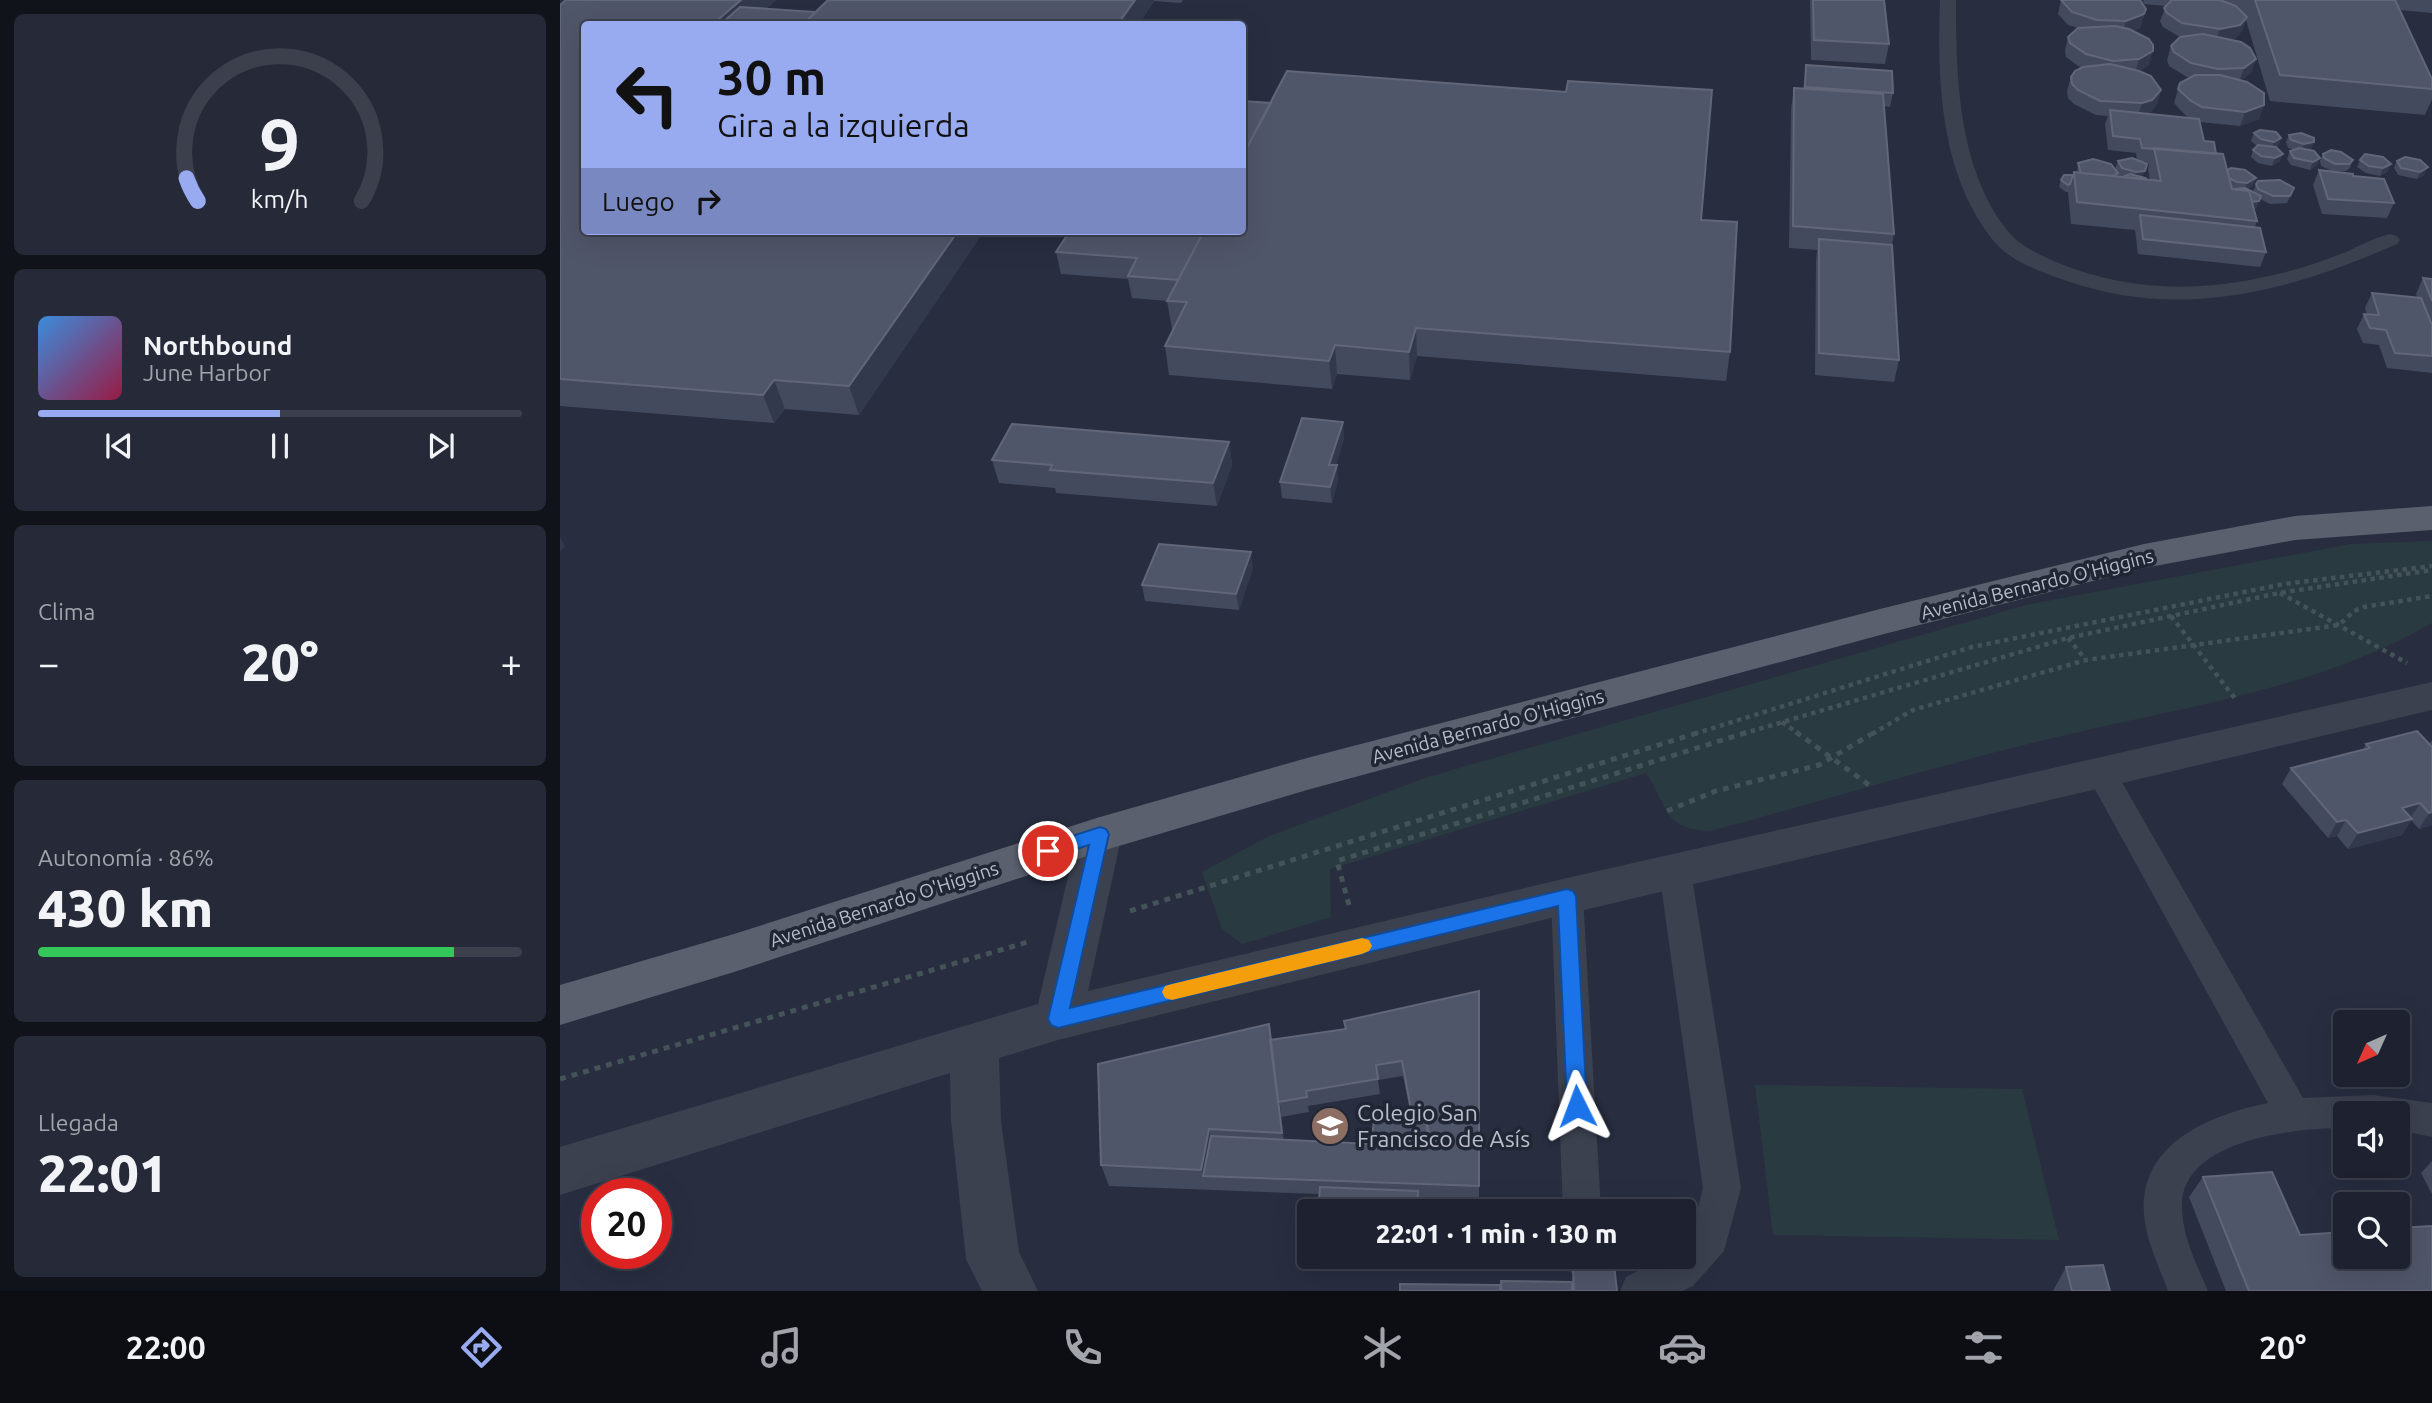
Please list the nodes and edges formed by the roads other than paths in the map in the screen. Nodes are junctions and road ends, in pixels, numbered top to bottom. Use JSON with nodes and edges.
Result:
{"nodes":[{"id":1,"x":1948,"y":0,"type":"edge"},
{"id":2,"x":2390,"y":240,"type":"dead end"},
{"id":3,"x":2432,"y":518,"type":"edge"},
{"id":4,"x":2420,"y":680,"type":"edge"},
{"id":5,"x":2101,"y":773,"type":"junction"},
{"id":6,"x":1100,"y":834,"type":"junction"},
{"id":7,"x":1675,"y":871,"type":"junction"},
{"id":8,"x":1567,"y":896,"type":"junction"},
{"id":9,"x":560,"y":1004,"type":"edge"},
{"id":10,"x":1058,"y":1019,"type":"junction"},
{"id":11,"x":974,"y":1045,"type":"junction"},
{"id":12,"x":2294,"y":1116,"type":"junction"},
{"id":13,"x":2432,"y":1120,"type":"edge"},
{"id":14,"x":560,"y":1171,"type":"edge"},
{"id":15,"x":1581,"y":1199,"type":"edge"},
{"id":16,"x":1011,"y":1291,"type":"edge"},
{"id":17,"x":1640,"y":1291,"type":"edge"},
{"id":18,"x":2188,"y":1291,"type":"edge"}],
"edges":[{"from":1,"to":2,"type":"lane"},
{"from":3,"to":6,"type":"main road","name":"Avenida Bernardo O'Higgins"},
{"from":4,"to":5,"type":"street"},
{"from":5,"to":7,"type":"street"},
{"from":5,"to":12,"type":"lane"},
{"from":6,"to":9,"type":"main road","name":"Avenida Bernardo O'Higgins"},
{"from":6,"to":10,"type":"street"},
{"from":7,"to":8,"type":"street"},
{"from":7,"to":17,"type":"lane"},
{"from":8,"to":10,"type":"street"},
{"from":8,"to":15,"type":"lane"},
{"from":10,"to":11,"type":"street"},
{"from":11,"to":14,"type":"street"},
{"from":11,"to":16,"type":"street"},
{"from":12,"to":13,"type":"lane"},
{"from":12,"to":18,"type":"lane"}]}
